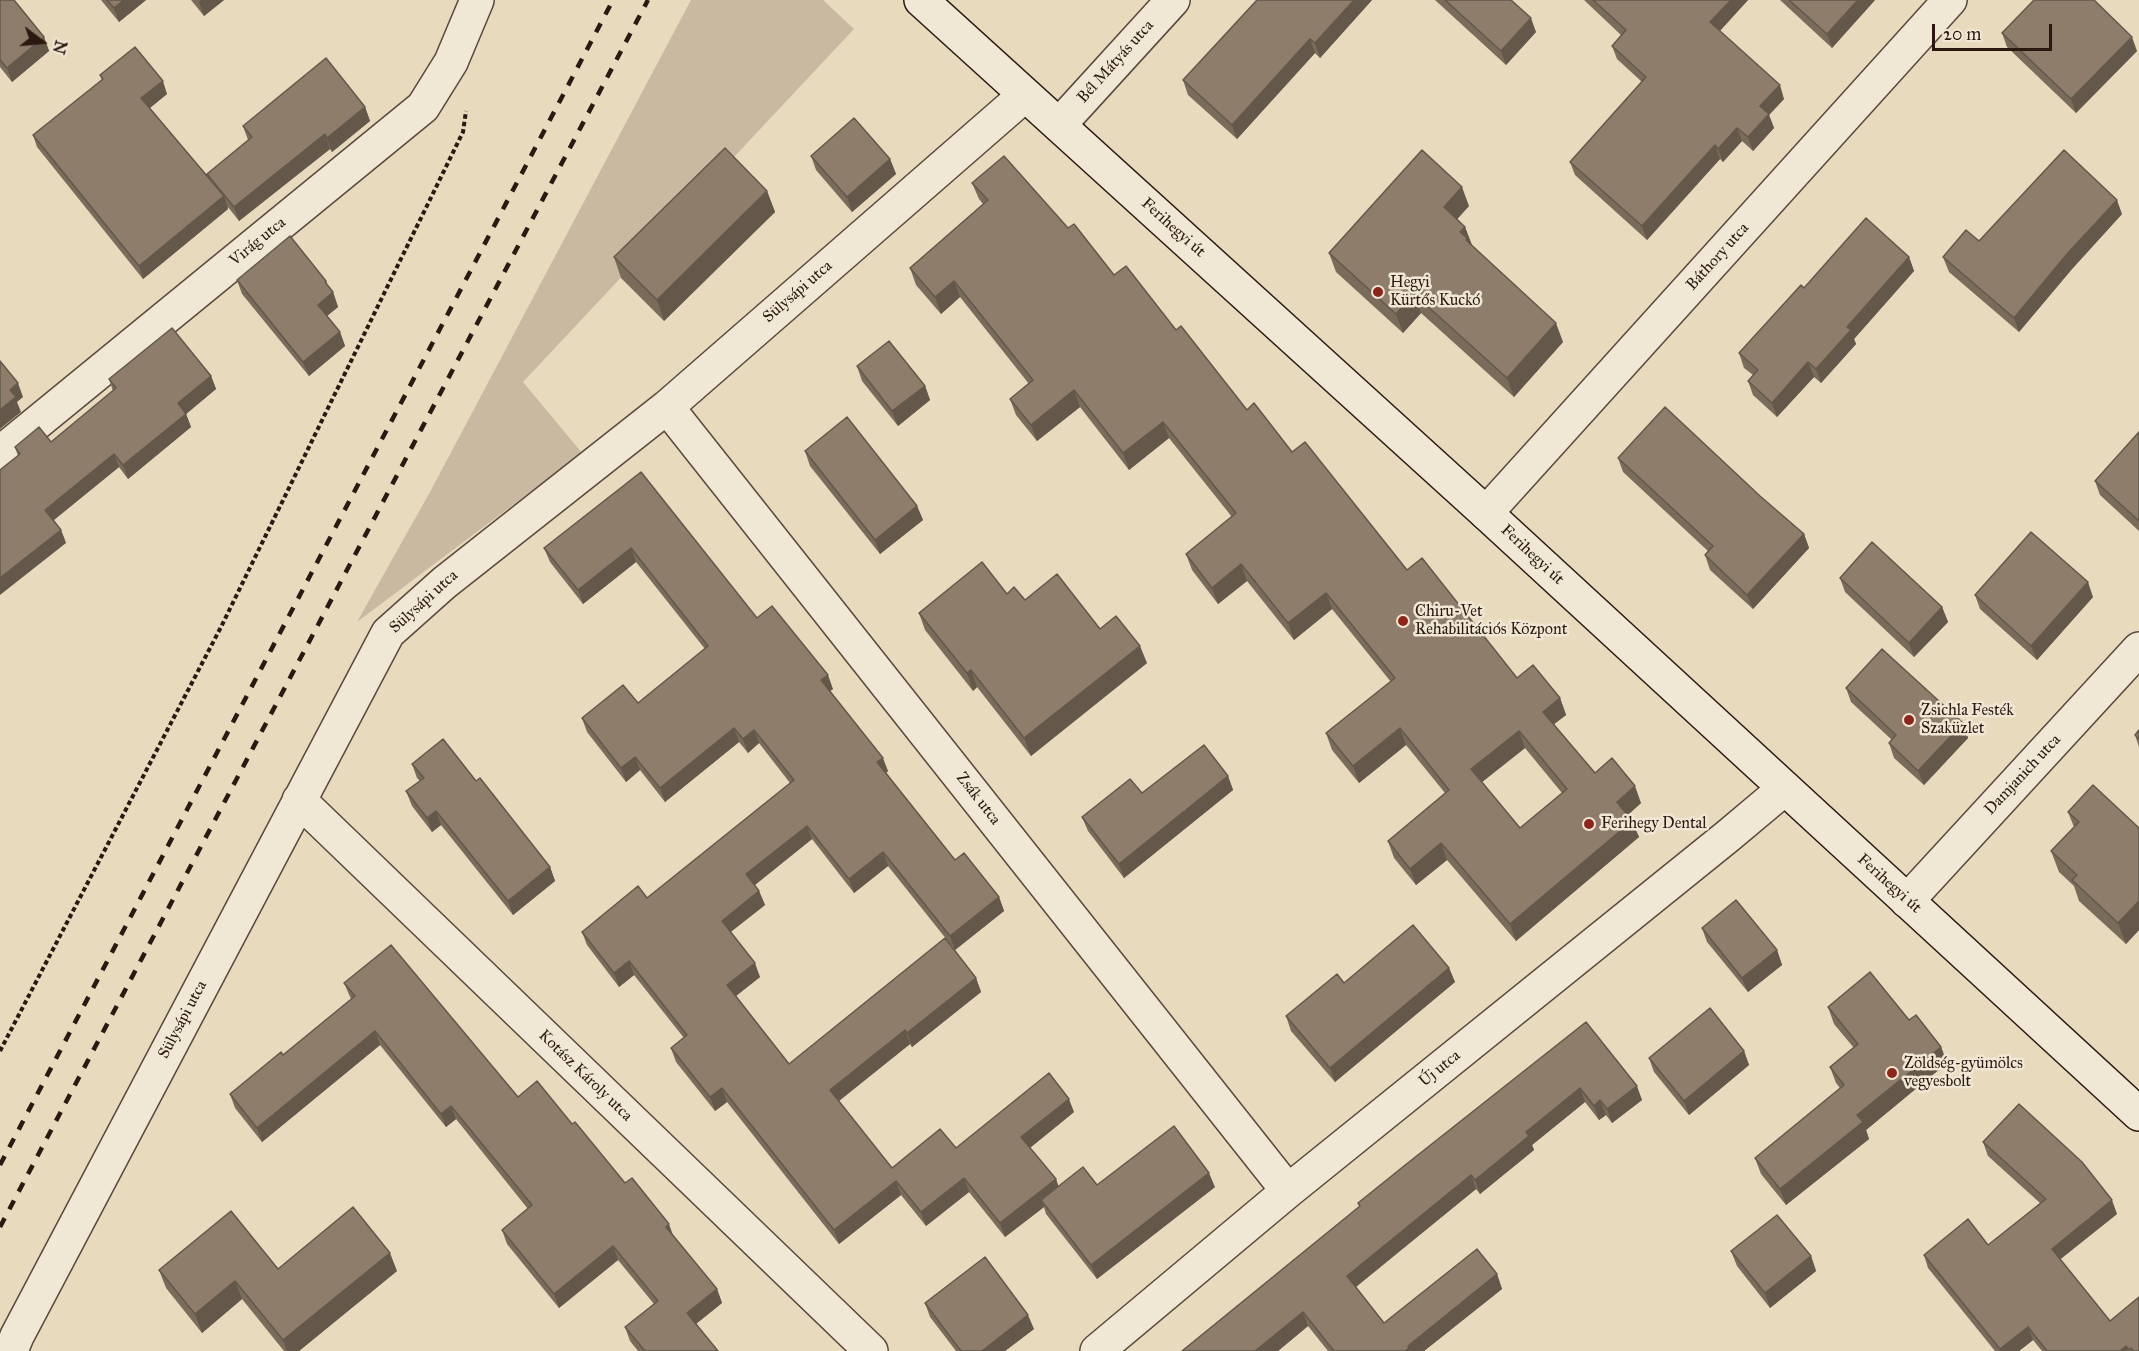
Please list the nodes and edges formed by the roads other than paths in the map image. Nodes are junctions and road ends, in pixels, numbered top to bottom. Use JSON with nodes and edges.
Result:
{"nodes":[{"id":1,"x":477,"y":0,"type":"edge"},
{"id":2,"x":921,"y":0,"type":"edge"},
{"id":3,"x":1173,"y":0,"type":"edge"},
{"id":4,"x":1950,"y":0,"type":"edge"},
{"id":5,"x":1025,"y":95,"type":"junction"},
{"id":6,"x":1059,"y":124,"type":"junction"},
{"id":7,"x":667,"y":407,"type":"junction"},
{"id":8,"x":0,"y":453,"type":"edge"},
{"id":9,"x":1486,"y":513,"type":"junction"},
{"id":10,"x":2139,"y":649,"type":"edge"},
{"id":11,"x":1784,"y":789,"type":"junction"},
{"id":12,"x":299,"y":800,"type":"junction"},
{"id":13,"x":1907,"y":901,"type":"junction"},
{"id":14,"x":2139,"y":1114,"type":"edge"},
{"id":15,"x":1288,"y":1191,"type":"junction"},
{"id":16,"x":11,"y":1351,"type":"edge"},
{"id":17,"x":871,"y":1351,"type":"edge"},
{"id":18,"x":1098,"y":1351,"type":"edge"}],
"edges":[{"from":1,"to":8,"type":"street","name":"Virág utca"},
{"from":2,"to":5,"type":"street","name":"Ferihegyi út"},
{"from":3,"to":6,"type":"street","name":"Bél Mátyás utca"},
{"from":4,"to":9,"type":"street","name":"Báthory utca"},
{"from":5,"to":6,"type":"street","name":"Ferihegyi út"},
{"from":5,"to":7,"type":"street","name":"Sülysápi utca"},
{"from":6,"to":9,"type":"street","name":"Ferihegyi út"},
{"from":7,"to":12,"type":"street","name":"Sülysápi utca"},
{"from":7,"to":15,"type":"street","name":"Zsák utca"},
{"from":9,"to":11,"type":"street","name":"Ferihegyi út"},
{"from":10,"to":13,"type":"street","name":"Damjanich utca"},
{"from":11,"to":13,"type":"street","name":"Ferihegyi út"},
{"from":11,"to":15,"type":"street","name":"Új utca"},
{"from":12,"to":16,"type":"street","name":"Sülysápi utca"},
{"from":12,"to":17,"type":"street","name":"Kotász Károly utca"},
{"from":13,"to":14,"type":"street","name":"Ferihegyi út"},
{"from":15,"to":18,"type":"street","name":"Új utca"}]}
